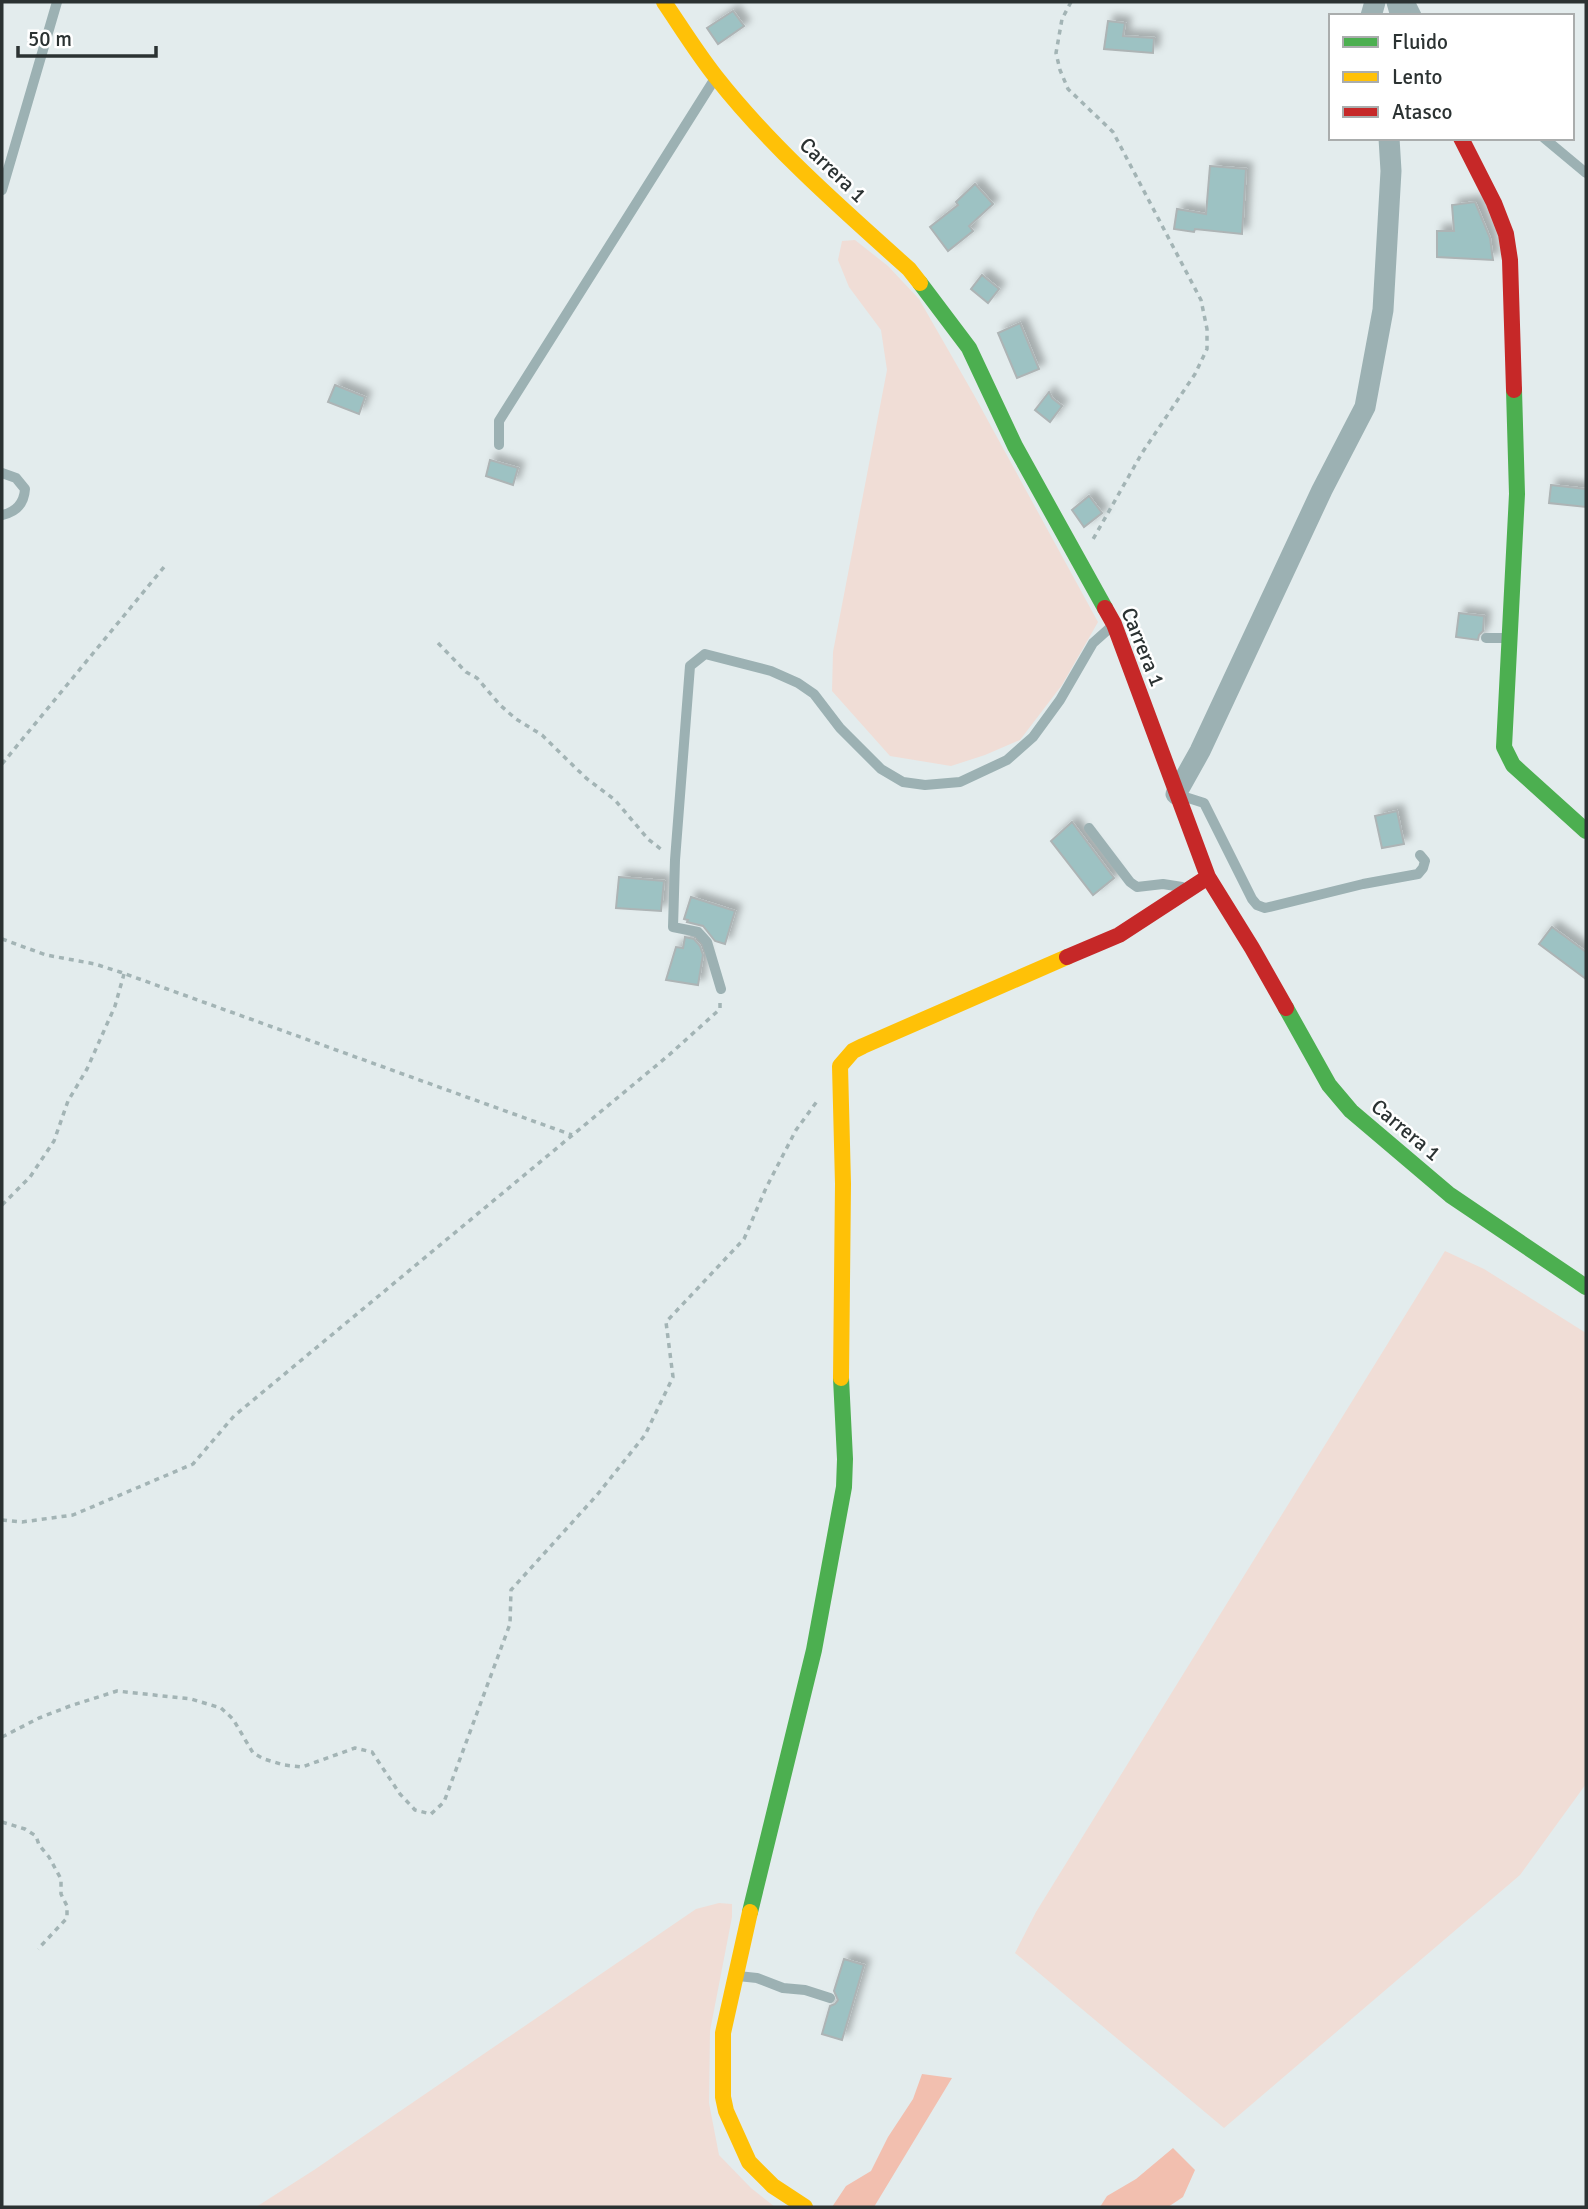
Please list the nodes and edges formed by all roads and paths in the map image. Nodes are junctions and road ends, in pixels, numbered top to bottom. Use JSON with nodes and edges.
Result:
{"nodes":[{"id":1,"x":57,"y":2,"type":"edge"},
{"id":2,"x":664,"y":2,"type":"edge"},
{"id":3,"x":1070,"y":2,"type":"edge"},
{"id":4,"x":716,"y":77,"type":"junction"},
{"id":5,"x":1389,"y":140,"type":"edge"},
{"id":6,"x":1462,"y":140,"type":"edge"},
{"id":7,"x":1546,"y":140,"type":"edge"},
{"id":8,"x":1586,"y":173,"type":"edge"},
{"id":9,"x":2,"y":190,"type":"edge"},
{"id":10,"x":499,"y":445,"type":"dead end"},
{"id":11,"x":2,"y":472,"type":"edge"},
{"id":12,"x":2,"y":515,"type":"edge"},
{"id":13,"x":1082,"y":566,"type":"junction"},
{"id":14,"x":164,"y":567,"type":"dead end"},
{"id":15,"x":1114,"y":624,"type":"junction"},
{"id":16,"x":1486,"y":638,"type":"dead end"},
{"id":17,"x":1510,"y":638,"type":"junction"},
{"id":18,"x":438,"y":643,"type":"dead end"},
{"id":19,"x":2,"y":764,"type":"edge"},
{"id":20,"x":1177,"y":794,"type":"junction"},
{"id":21,"x":1089,"y":828,"type":"dead end"},
{"id":22,"x":1586,"y":831,"type":"edge"},
{"id":23,"x":1420,"y":855,"type":"dead end"},
{"id":24,"x":675,"y":860,"type":"junction"},
{"id":25,"x":1209,"y":877,"type":"junction"},
{"id":26,"x":1191,"y":889,"type":"junction"},
{"id":27,"x":2,"y":939,"type":"edge"},
{"id":28,"x":124,"y":974,"type":"junction"},
{"id":29,"x":721,"y":989,"type":"joint"},
{"id":30,"x":839,"y":1072,"type":"junction"},
{"id":31,"x":572,"y":1135,"type":"junction"},
{"id":32,"x":2,"y":1205,"type":"edge"},
{"id":33,"x":1586,"y":1287,"type":"edge"},
{"id":34,"x":2,"y":1520,"type":"edge"},
{"id":35,"x":2,"y":1737,"type":"edge"},
{"id":36,"x":2,"y":1822,"type":"edge"},
{"id":37,"x":38,"y":1950,"type":"dead end"},
{"id":38,"x":735,"y":1975,"type":"junction"},
{"id":39,"x":830,"y":1998,"type":"dead end"},
{"id":40,"x":805,"y":2207,"type":"edge"}],
"edges":[{"from":1,"to":9,"type":"lane"},
{"from":2,"to":4,"type":"street","name":"Carrera 1"},
{"from":3,"to":13,"type":"path"},
{"from":4,"to":10,"type":"lane"},
{"from":4,"to":13,"type":"street","name":"Carrera 1"},
{"from":5,"to":20,"type":"street"},
{"from":6,"to":17,"type":"street"},
{"from":7,"to":8,"type":"lane"},
{"from":11,"to":12,"type":"lane"},
{"from":13,"to":15,"type":"street","name":"Carrera 1"},
{"from":14,"to":19,"type":"path"},
{"from":15,"to":20,"type":"street","name":"Carrera 1"},
{"from":15,"to":24,"type":"lane"},
{"from":16,"to":17,"type":"lane"},
{"from":17,"to":22,"type":"street"},
{"from":18,"to":24,"type":"path"},
{"from":20,"to":23,"type":"lane"},
{"from":20,"to":25,"type":"street","name":"Carrera 1"},
{"from":21,"to":26,"type":"lane"},
{"from":24,"to":29,"type":"lane"},
{"from":25,"to":26,"type":"street"},
{"from":25,"to":33,"type":"street","name":"Carrera 1"},
{"from":26,"to":30,"type":"street"},
{"from":27,"to":28,"type":"path"},
{"from":28,"to":31,"type":"path"},
{"from":28,"to":32,"type":"path"},
{"from":29,"to":31,"type":"path"},
{"from":30,"to":35,"type":"path"},
{"from":30,"to":38,"type":"street"},
{"from":31,"to":34,"type":"path"},
{"from":36,"to":37,"type":"path"},
{"from":38,"to":39,"type":"lane"},
{"from":38,"to":40,"type":"street"}]}
